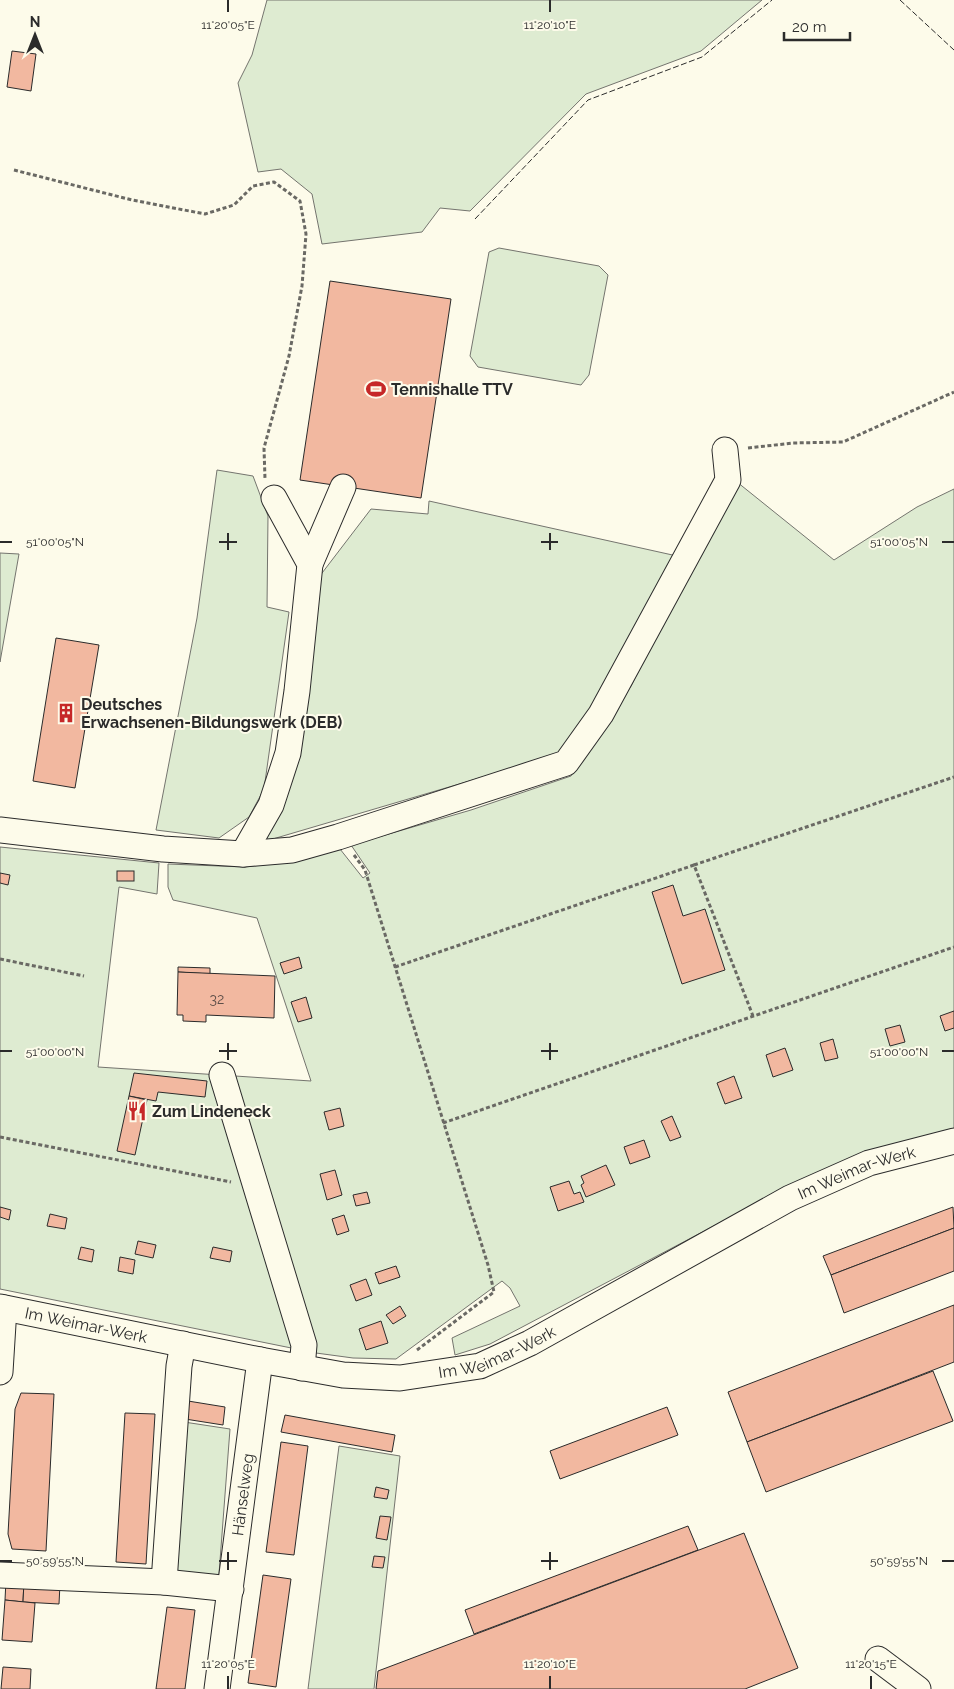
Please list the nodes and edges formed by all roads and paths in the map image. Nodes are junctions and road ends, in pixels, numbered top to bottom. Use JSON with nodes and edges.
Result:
{"nodes":[{"id":1,"x":14,"y":170,"type":"dead end"},
{"id":2,"x":954,"y":392,"type":"edge"},
{"id":3,"x":725,"y":450,"type":"joint"},
{"id":4,"x":343,"y":486,"type":"dead end"},
{"id":5,"x":274,"y":498,"type":"joint"},
{"id":6,"x":310,"y":564,"type":"junction"},
{"id":7,"x":954,"y":776,"type":"edge"},
{"id":8,"x":0,"y":830,"type":"edge"},
{"id":9,"x":338,"y":837,"type":"junction"},
{"id":10,"x":243,"y":854,"type":"junction"},
{"id":11,"x":694,"y":865,"type":"junction"},
{"id":12,"x":954,"y":947,"type":"edge"},
{"id":13,"x":0,"y":959,"type":"edge"},
{"id":14,"x":395,"y":967,"type":"junction"},
{"id":15,"x":84,"y":976,"type":"dead end"},
{"id":16,"x":753,"y":1016,"type":"junction"},
{"id":17,"x":222,"y":1075,"type":"dead end"},
{"id":18,"x":443,"y":1123,"type":"junction"},
{"id":19,"x":0,"y":1137,"type":"edge"},
{"id":20,"x":954,"y":1141,"type":"edge"},
{"id":21,"x":254,"y":1187,"type":"junction"},
{"id":22,"x":2,"y":1308,"type":"edge"},
{"id":23,"x":183,"y":1344,"type":"junction"},
{"id":24,"x":302,"y":1368,"type":"junction"},
{"id":25,"x":259,"y":1371,"type":"junction"},
{"id":26,"x":0,"y":1372,"type":"edge"},
{"id":27,"x":400,"y":1378,"type":"junction"},
{"id":28,"x":0,"y":1575,"type":"edge"},
{"id":29,"x":164,"y":1582,"type":"junction"},
{"id":30,"x":231,"y":1589,"type":"junction"},
{"id":31,"x":878,"y":1659,"type":"dead end"},
{"id":32,"x":218,"y":1689,"type":"edge"},
{"id":33,"x":918,"y":1689,"type":"edge"}],
"edges":[{"from":1,"to":5,"type":"path"},
{"from":2,"to":3,"type":"path"},
{"from":3,"to":9,"type":"street"},
{"from":4,"to":6,"type":"street"},
{"from":5,"to":6,"type":"street"},
{"from":6,"to":10,"type":"street"},
{"from":7,"to":11,"type":"path"},
{"from":8,"to":10,"type":"street"},
{"from":9,"to":10,"type":"street"},
{"from":9,"to":14,"type":"path"},
{"from":11,"to":14,"type":"path"},
{"from":11,"to":16,"type":"path"},
{"from":12,"to":16,"type":"path"},
{"from":13,"to":15,"type":"path"},
{"from":14,"to":18,"type":"path"},
{"from":16,"to":18,"type":"path"},
{"from":17,"to":21,"type":"street"},
{"from":18,"to":27,"type":"path"},
{"from":19,"to":21,"type":"path"},
{"from":20,"to":27,"type":"street","name":"Im Weimar-Werk"},
{"from":21,"to":24,"type":"street"},
{"from":22,"to":23,"type":"street","name":"Im Weimar-Werk"},
{"from":22,"to":26,"type":"street"},
{"from":23,"to":25,"type":"street","name":"Im Weimar-Werk"},
{"from":23,"to":29,"type":"street"},
{"from":24,"to":25,"type":"street","name":"Im Weimar-Werk"},
{"from":24,"to":27,"type":"street","name":"Im Weimar-Werk"},
{"from":25,"to":30,"type":"street","name":"Hänselweg"},
{"from":28,"to":29,"type":"street"},
{"from":29,"to":30,"type":"street"},
{"from":30,"to":32,"type":"street","name":"Hänselweg"},
{"from":31,"to":33,"type":"street"}]}
